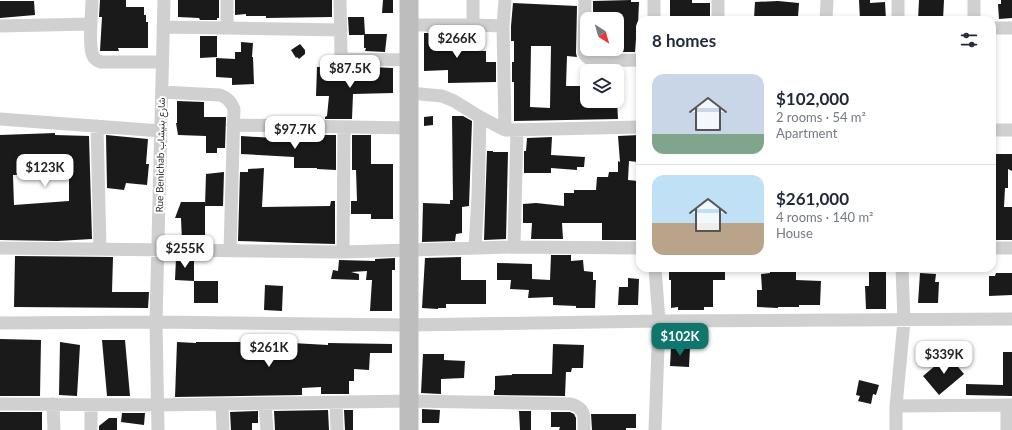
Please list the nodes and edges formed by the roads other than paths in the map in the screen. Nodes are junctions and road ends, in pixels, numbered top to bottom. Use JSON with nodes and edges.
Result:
{"nodes":[{"id":1,"x":92,"y":0,"type":"edge"},
{"id":2,"x":164,"y":0,"type":"edge"},
{"id":3,"x":227,"y":0,"type":"edge"},
{"id":4,"x":340,"y":0,"type":"edge"},
{"id":5,"x":409,"y":0,"type":"edge"},
{"id":6,"x":473,"y":0,"type":"edge"},
{"id":7,"x":505,"y":0,"type":"edge"},
{"id":8,"x":585,"y":0,"type":"edge"},
{"id":9,"x":654,"y":0,"type":"edge"},
{"id":10,"x":718,"y":0,"type":"edge"},
{"id":11,"x":827,"y":0,"type":"edge"},
{"id":12,"x":898,"y":0,"type":"edge"},
{"id":13,"x":974,"y":0,"type":"edge"},
{"id":14,"x":654,"y":16,"type":"edge"},
{"id":15,"x":718,"y":16,"type":"edge"},
{"id":16,"x":826,"y":16,"type":"edge"},
{"id":17,"x":898,"y":16,"type":"edge"},
{"id":18,"x":974,"y":16,"type":"edge"},
{"id":19,"x":92,"y":24,"type":"junction"},
{"id":20,"x":409,"y":25,"type":"junction"},
{"id":21,"x":473,"y":25,"type":"junction"},
{"id":22,"x":0,"y":26,"type":"edge"},
{"id":23,"x":503,"y":26,"type":"junction"},
{"id":24,"x":163,"y":27,"type":"junction"},
{"id":25,"x":227,"y":28,"type":"junction"},
{"id":26,"x":996,"y":28,"type":"edge"},
{"id":27,"x":1012,"y":28,"type":"edge"},
{"id":28,"x":341,"y":30,"type":"junction"},
{"id":29,"x":409,"y":60,"type":"junction"},
{"id":30,"x":636,"y":60,"type":"edge"},
{"id":31,"x":162,"y":62,"type":"junction"},
{"id":32,"x":162,"y":92,"type":"junction"},
{"id":33,"x":409,"y":93,"type":"junction"},
{"id":34,"x":480,"y":117,"type":"junction"},
{"id":35,"x":0,"y":119,"type":"edge"},
{"id":36,"x":233,"y":124,"type":"junction"},
{"id":37,"x":96,"y":126,"type":"junction"},
{"id":38,"x":344,"y":126,"type":"junction"},
{"id":39,"x":636,"y":127,"type":"edge"},
{"id":40,"x":409,"y":128,"type":"junction"},
{"id":41,"x":511,"y":130,"type":"junction"},
{"id":42,"x":996,"y":130,"type":"edge"},
{"id":43,"x":1012,"y":130,"type":"edge"},
{"id":44,"x":161,"y":131,"type":"junction"},
{"id":45,"x":514,"y":247,"type":"junction"},
{"id":46,"x":0,"y":248,"type":"edge"},
{"id":47,"x":475,"y":248,"type":"junction"},
{"id":48,"x":636,"y":248,"type":"edge"},
{"id":49,"x":996,"y":248,"type":"edge"},
{"id":50,"x":1012,"y":248,"type":"edge"},
{"id":51,"x":100,"y":249,"type":"junction"},
{"id":52,"x":158,"y":250,"type":"junction"},
{"id":53,"x":409,"y":250,"type":"junction"},
{"id":54,"x":230,"y":251,"type":"junction"},
{"id":55,"x":343,"y":252,"type":"junction"},
{"id":56,"x":655,"y":272,"type":"edge"},
{"id":57,"x":902,"y":272,"type":"edge"},
{"id":58,"x":1012,"y":320,"type":"edge"},
{"id":59,"x":659,"y":321,"type":"junction"},
{"id":60,"x":904,"y":321,"type":"junction"},
{"id":61,"x":156,"y":322,"type":"junction"},
{"id":62,"x":0,"y":323,"type":"edge"},
{"id":63,"x":408,"y":325,"type":"junction"},
{"id":64,"x":408,"y":401,"type":"junction"},
{"id":65,"x":336,"y":403,"type":"junction"},
{"id":66,"x":0,"y":404,"type":"edge"},
{"id":67,"x":53,"y":404,"type":"junction"},
{"id":68,"x":222,"y":404,"type":"junction"},
{"id":69,"x":265,"y":404,"type":"junction"},
{"id":70,"x":91,"y":405,"type":"junction"},
{"id":71,"x":157,"y":405,"type":"junction"},
{"id":72,"x":1010,"y":405,"type":"edge"},
{"id":73,"x":896,"y":406,"type":"junction"},
{"id":74,"x":54,"y":430,"type":"edge"},
{"id":75,"x":91,"y":430,"type":"edge"},
{"id":76,"x":158,"y":430,"type":"edge"},
{"id":77,"x":223,"y":430,"type":"edge"},
{"id":78,"x":267,"y":430,"type":"edge"},
{"id":79,"x":336,"y":430,"type":"edge"},
{"id":80,"x":409,"y":430,"type":"edge"},
{"id":81,"x":584,"y":430,"type":"edge"},
{"id":82,"x":655,"y":430,"type":"edge"},
{"id":83,"x":896,"y":430,"type":"edge"},
{"id":84,"x":1007,"y":430,"type":"edge"}],
"edges":[{"from":1,"to":19,"type":"street"},
{"from":2,"to":24,"type":"street","name":"Rue Benichab شارع بنيشاب"},
{"from":3,"to":25,"type":"street"},
{"from":4,"to":28,"type":"street"},
{"from":5,"to":20,"type":"street"},
{"from":6,"to":21,"type":"street"},
{"from":7,"to":23,"type":"street"},
{"from":8,"to":30,"type":"street"},
{"from":9,"to":14,"type":"street"},
{"from":10,"to":15,"type":"street"},
{"from":11,"to":16,"type":"street"},
{"from":12,"to":17,"type":"street"},
{"from":13,"to":18,"type":"street"},
{"from":19,"to":22,"type":"street"},
{"from":19,"to":31,"type":"street"},
{"from":20,"to":21,"type":"street"},
{"from":20,"to":29,"type":"street"},
{"from":21,"to":23,"type":"street"},
{"from":23,"to":41,"type":"street"},
{"from":24,"to":25,"type":"street"},
{"from":24,"to":31,"type":"street","name":"Rue Benichab شارع بنيشاب"},
{"from":25,"to":28,"type":"street"},
{"from":26,"to":27,"type":"street"},
{"from":28,"to":29,"type":"street"},
{"from":29,"to":33,"type":"street"},
{"from":31,"to":32,"type":"street","name":"Rue Benichab شارع بنيشاب"},
{"from":32,"to":36,"type":"street"},
{"from":32,"to":44,"type":"street","name":"Rue Benichab شارع بنيشاب"},
{"from":33,"to":34,"type":"street"},
{"from":33,"to":40,"type":"street"},
{"from":34,"to":41,"type":"street"},
{"from":34,"to":47,"type":"street"},
{"from":35,"to":37,"type":"street"},
{"from":36,"to":38,"type":"street"},
{"from":36,"to":54,"type":"street"},
{"from":37,"to":44,"type":"street"},
{"from":37,"to":51,"type":"street"},
{"from":38,"to":40,"type":"street"},
{"from":38,"to":55,"type":"street"},
{"from":39,"to":41,"type":"street"},
{"from":40,"to":53,"type":"street"},
{"from":41,"to":45,"type":"street"},
{"from":42,"to":43,"type":"street"},
{"from":44,"to":52,"type":"street","name":"Rue Benichab شارع بنيشاب"},
{"from":45,"to":47,"type":"street"},
{"from":45,"to":48,"type":"street"},
{"from":46,"to":51,"type":"street"},
{"from":47,"to":53,"type":"street"},
{"from":49,"to":50,"type":"street"},
{"from":51,"to":52,"type":"street"},
{"from":52,"to":54,"type":"street"},
{"from":52,"to":61,"type":"street","name":"Rue Benichab شارع بنيشاب"},
{"from":53,"to":55,"type":"street"},
{"from":53,"to":63,"type":"street"},
{"from":54,"to":55,"type":"street"},
{"from":56,"to":59,"type":"street"},
{"from":57,"to":60,"type":"street"},
{"from":58,"to":60,"type":"street"},
{"from":59,"to":60,"type":"street"},
{"from":59,"to":63,"type":"street"},
{"from":59,"to":82,"type":"street"},
{"from":60,"to":73,"type":"street"},
{"from":61,"to":62,"type":"street"},
{"from":61,"to":63,"type":"street"},
{"from":61,"to":71,"type":"street","name":"Rue Benichab شارع بنيشاب"},
{"from":63,"to":64,"type":"street"},
{"from":64,"to":65,"type":"street"},
{"from":64,"to":80,"type":"street"},
{"from":64,"to":81,"type":"street"},
{"from":65,"to":69,"type":"street"},
{"from":65,"to":79,"type":"street"},
{"from":66,"to":67,"type":"street"},
{"from":67,"to":70,"type":"street"},
{"from":67,"to":74,"type":"street"},
{"from":68,"to":69,"type":"street"},
{"from":68,"to":71,"type":"street"},
{"from":68,"to":77,"type":"street"},
{"from":69,"to":78,"type":"street"},
{"from":70,"to":71,"type":"street"},
{"from":70,"to":75,"type":"street"},
{"from":71,"to":76,"type":"street","name":"Rue Benichab شارع بنيشاب"},
{"from":72,"to":73,"type":"street"},
{"from":72,"to":84,"type":"street"},
{"from":73,"to":83,"type":"street"}]}
